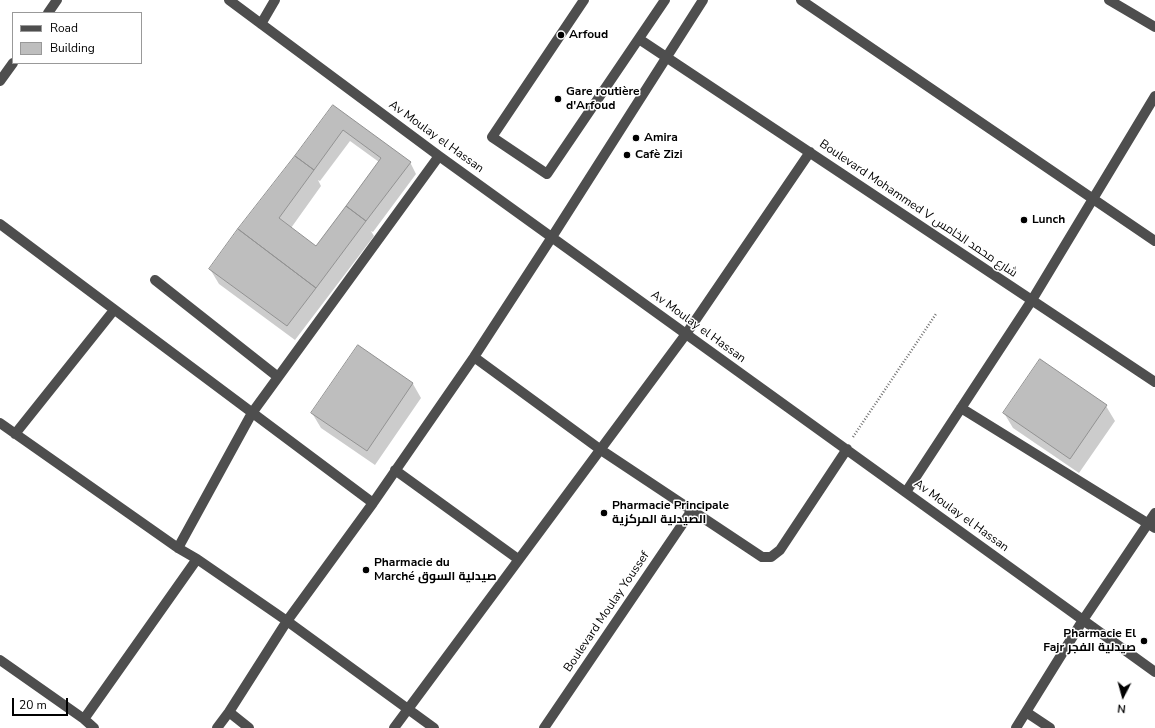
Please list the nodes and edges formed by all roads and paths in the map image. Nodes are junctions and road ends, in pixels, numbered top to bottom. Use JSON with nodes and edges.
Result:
{"nodes":[{"id":1,"x":57,"y":0,"type":"edge"},
{"id":2,"x":229,"y":0,"type":"edge"},
{"id":3,"x":275,"y":0,"type":"edge"},
{"id":4,"x":584,"y":0,"type":"edge"},
{"id":5,"x":665,"y":0,"type":"edge"},
{"id":6,"x":702,"y":0,"type":"edge"},
{"id":7,"x":801,"y":0,"type":"edge"},
{"id":8,"x":1112,"y":1,"type":"edge"},
{"id":9,"x":49,"y":12,"type":"edge"},
{"id":10,"x":261,"y":24,"type":"junction"},
{"id":11,"x":1155,"y":27,"type":"edge"},
{"id":12,"x":639,"y":39,"type":"junction"},
{"id":13,"x":667,"y":57,"type":"junction"},
{"id":14,"x":12,"y":64,"type":"edge"},
{"id":15,"x":0,"y":81,"type":"edge"},
{"id":16,"x":1155,"y":96,"type":"edge"},
{"id":17,"x":810,"y":152,"type":"junction"},
{"id":18,"x":439,"y":156,"type":"junction"},
{"id":19,"x":1092,"y":199,"type":"junction"},
{"id":20,"x":0,"y":225,"type":"edge"},
{"id":21,"x":552,"y":237,"type":"junction"},
{"id":22,"x":1155,"y":241,"type":"edge"},
{"id":23,"x":155,"y":280,"type":"dead end"},
{"id":24,"x":1032,"y":300,"type":"junction"},
{"id":25,"x":114,"y":310,"type":"junction"},
{"id":26,"x":936,"y":314,"type":"dead end"},
{"id":27,"x":686,"y":334,"type":"junction"},
{"id":28,"x":474,"y":357,"type":"junction"},
{"id":29,"x":278,"y":377,"type":"junction"},
{"id":30,"x":1155,"y":382,"type":"edge"},
{"id":31,"x":961,"y":408,"type":"junction"},
{"id":32,"x":252,"y":413,"type":"junction"},
{"id":33,"x":0,"y":423,"type":"edge"},
{"id":34,"x":14,"y":434,"type":"junction"},
{"id":35,"x":846,"y":449,"type":"junction"},
{"id":36,"x":601,"y":450,"type":"junction"},
{"id":37,"x":395,"y":470,"type":"junction"},
{"id":38,"x":906,"y":492,"type":"junction"},
{"id":39,"x":373,"y":503,"type":"junction"},
{"id":40,"x":692,"y":510,"type":"junction"},
{"id":41,"x":1155,"y":513,"type":"edge"},
{"id":42,"x":1152,"y":525,"type":"edge"},
{"id":43,"x":178,"y":548,"type":"junction"},
{"id":44,"x":197,"y":559,"type":"junction"},
{"id":45,"x":518,"y":559,"type":"junction"},
{"id":46,"x":1082,"y":620,"type":"junction"},
{"id":47,"x":287,"y":621,"type":"junction"},
{"id":48,"x":0,"y":660,"type":"edge"},
{"id":49,"x":1155,"y":672,"type":"edge"},
{"id":50,"x":408,"y":710,"type":"junction"},
{"id":51,"x":229,"y":712,"type":"junction"},
{"id":52,"x":1026,"y":712,"type":"junction"},
{"id":53,"x":84,"y":719,"type":"junction"},
{"id":54,"x":94,"y":728,"type":"edge"},
{"id":55,"x":217,"y":728,"type":"edge"},
{"id":56,"x":249,"y":728,"type":"edge"},
{"id":57,"x":394,"y":728,"type":"edge"},
{"id":58,"x":434,"y":728,"type":"edge"},
{"id":59,"x":544,"y":728,"type":"edge"},
{"id":60,"x":1016,"y":728,"type":"edge"},
{"id":61,"x":1050,"y":728,"type":"edge"}],
"edges":[{"from":1,"to":9,"type":"street"},
{"from":2,"to":10,"type":"street","name":"Av Moulay el Hassan"},
{"from":3,"to":10,"type":"street"},
{"from":4,"to":12,"type":"street"},
{"from":5,"to":12,"type":"street"},
{"from":6,"to":13,"type":"street"},
{"from":7,"to":19,"type":"street"},
{"from":8,"to":11,"type":"street"},
{"from":10,"to":18,"type":"street","name":"Av Moulay el Hassan"},
{"from":12,"to":13,"type":"street","name":"Boulevard Mohammed V شارع محمد الخامس"},
{"from":13,"to":17,"type":"street","name":"Boulevard Mohammed V شارع محمد الخامس"},
{"from":13,"to":21,"type":"street"},
{"from":14,"to":15,"type":"street"},
{"from":16,"to":19,"type":"street"},
{"from":17,"to":24,"type":"street","name":"Boulevard Mohammed V شارع محمد الخامس"},
{"from":17,"to":27,"type":"street"},
{"from":18,"to":21,"type":"street","name":"Av Moulay el Hassan"},
{"from":18,"to":29,"type":"street"},
{"from":19,"to":22,"type":"street"},
{"from":19,"to":24,"type":"street"},
{"from":20,"to":25,"type":"street"},
{"from":21,"to":27,"type":"street","name":"Av Moulay el Hassan"},
{"from":21,"to":28,"type":"street"},
{"from":23,"to":29,"type":"street"},
{"from":24,"to":30,"type":"street","name":"Boulevard Mohammed V شارع محمد الخامس"},
{"from":24,"to":31,"type":"street"},
{"from":25,"to":32,"type":"street"},
{"from":25,"to":34,"type":"street"},
{"from":26,"to":35,"type":"path"},
{"from":27,"to":35,"type":"street","name":"Av Moulay el Hassan"},
{"from":27,"to":36,"type":"street"},
{"from":28,"to":36,"type":"street"},
{"from":28,"to":37,"type":"street"},
{"from":29,"to":32,"type":"street"},
{"from":31,"to":38,"type":"street"},
{"from":31,"to":42,"type":"street"},
{"from":32,"to":39,"type":"street"},
{"from":32,"to":43,"type":"street"},
{"from":33,"to":34,"type":"street"},
{"from":34,"to":43,"type":"street"},
{"from":35,"to":38,"type":"street","name":"Av Moulay el Hassan"},
{"from":35,"to":40,"type":"street"},
{"from":36,"to":40,"type":"street"},
{"from":36,"to":45,"type":"street"},
{"from":37,"to":39,"type":"street"},
{"from":37,"to":45,"type":"street"},
{"from":38,"to":46,"type":"street","name":"Av Moulay el Hassan"},
{"from":39,"to":47,"type":"street"},
{"from":40,"to":59,"type":"street","name":"Boulevard Moulay Youssef"},
{"from":41,"to":42,"type":"street"},
{"from":42,"to":46,"type":"street"},
{"from":43,"to":44,"type":"street"},
{"from":44,"to":47,"type":"street"},
{"from":44,"to":53,"type":"street"},
{"from":45,"to":50,"type":"street"},
{"from":46,"to":49,"type":"street","name":"Av Moulay el Hassan"},
{"from":46,"to":52,"type":"street"},
{"from":47,"to":50,"type":"street"},
{"from":47,"to":51,"type":"street"},
{"from":48,"to":53,"type":"street"},
{"from":50,"to":57,"type":"street"},
{"from":50,"to":58,"type":"street"},
{"from":51,"to":55,"type":"street"},
{"from":51,"to":56,"type":"street"},
{"from":52,"to":60,"type":"street"},
{"from":52,"to":61,"type":"street"},
{"from":53,"to":54,"type":"street"}]}
